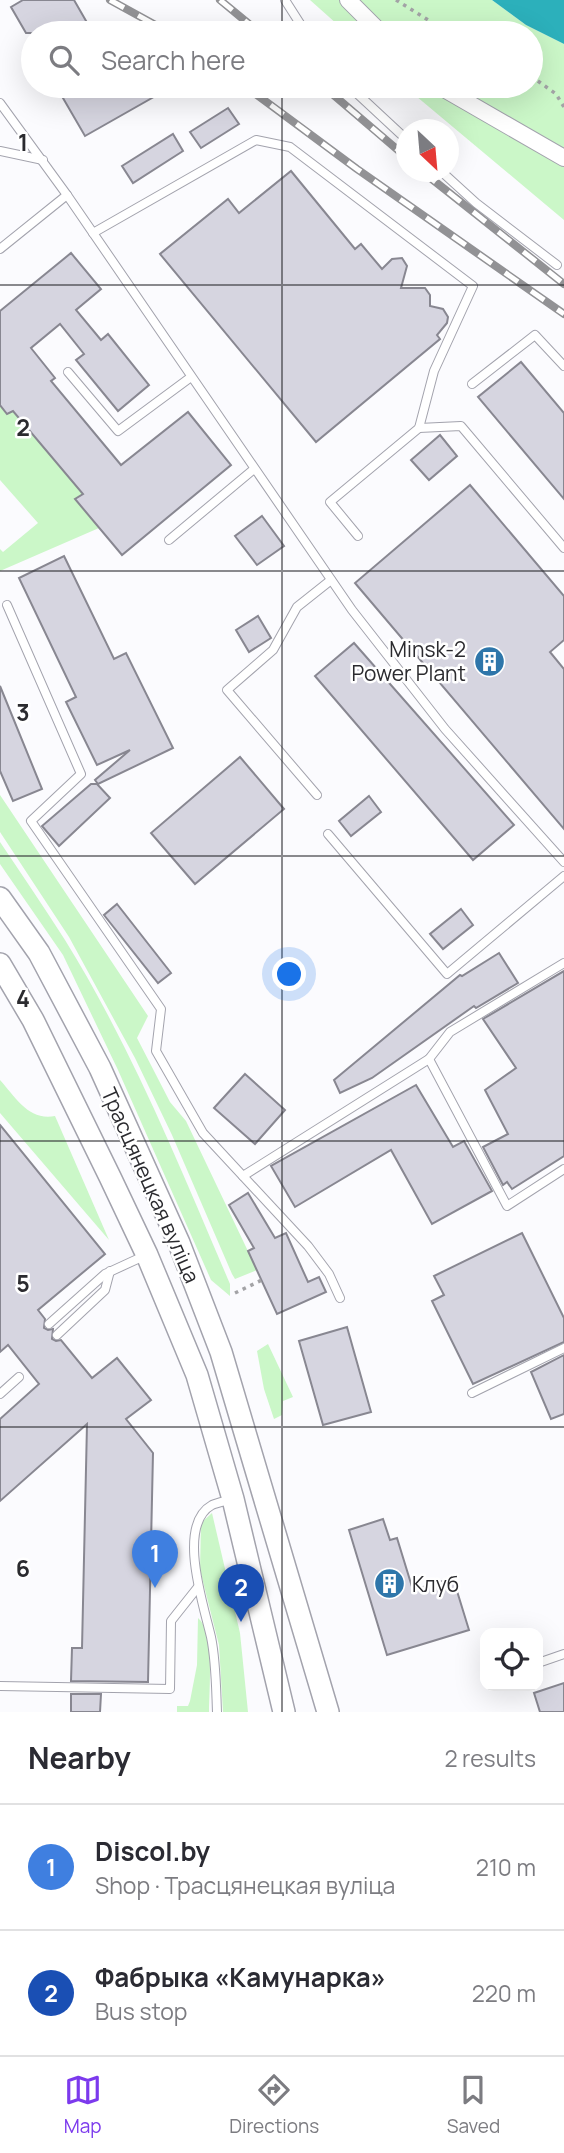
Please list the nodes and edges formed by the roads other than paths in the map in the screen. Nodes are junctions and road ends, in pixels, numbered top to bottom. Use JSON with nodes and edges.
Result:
{"nodes":[{"id":1,"x":285,"y":0,"type":"edge"},
{"id":2,"x":348,"y":0,"type":"edge"},
{"id":3,"x":298,"y":21,"type":"edge"},
{"id":4,"x":369,"y":21,"type":"edge"},
{"id":5,"x":362,"y":98,"type":"edge"},
{"id":6,"x":460,"y":98,"type":"edge"},
{"id":7,"x":0,"y":103,"type":"edge"},
{"id":8,"x":396,"y":129,"type":"edge"},
{"id":9,"x":0,"y":151,"type":"edge"},
{"id":10,"x":564,"y":158,"type":"edge"},
{"id":11,"x":43,"y":160,"type":"junction"},
{"id":12,"x":453,"y":182,"type":"edge"},
{"id":13,"x":67,"y":195,"type":"junction"},
{"id":14,"x":93,"y":233,"type":"junction"},
{"id":15,"x":0,"y":249,"type":"edge"},
{"id":16,"x":557,"y":265,"type":"dead end"},
{"id":17,"x":564,"y":366,"type":"edge"},
{"id":18,"x":68,"y":372,"type":"dead end"},
{"id":19,"x":191,"y":377,"type":"junction"},
{"id":20,"x":472,"y":384,"type":"dead end"},
{"id":21,"x":419,"y":428,"type":"junction"},
{"id":22,"x":254,"y":470,"type":"junction"},
{"id":23,"x":358,"y":536,"type":"dead end"},
{"id":24,"x":169,"y":540,"type":"dead end"},
{"id":25,"x":564,"y":548,"type":"edge"},
{"id":26,"x":331,"y":580,"type":"junction"},
{"id":27,"x":7,"y":605,"type":"dead end"},
{"id":28,"x":317,"y":794,"type":"dead end"},
{"id":29,"x":328,"y":834,"type":"dead end"},
{"id":30,"x":564,"y":862,"type":"edge"},
{"id":31,"x":564,"y":876,"type":"edge"},
{"id":32,"x":0,"y":898,"type":"edge"},
{"id":33,"x":564,"y":963,"type":"edge"},
{"id":34,"x":0,"y":964,"type":"edge"},
{"id":35,"x":429,"y":1059,"type":"junction"},
{"id":36,"x":564,"y":1170,"type":"edge"},
{"id":37,"x":243,"y":1176,"type":"junction"},
{"id":38,"x":147,"y":1255,"type":"junction"},
{"id":39,"x":110,"y":1271,"type":"junction"},
{"id":40,"x":340,"y":1298,"type":"dead end"},
{"id":41,"x":49,"y":1324,"type":"dead end"},
{"id":42,"x":57,"y":1335,"type":"dead end"},
{"id":43,"x":564,"y":1348,"type":"edge"},
{"id":44,"x":19,"y":1377,"type":"dead end"},
{"id":45,"x":472,"y":1393,"type":"dead end"},
{"id":46,"x":0,"y":1394,"type":"edge"},
{"id":47,"x":262,"y":1490,"type":"junction"},
{"id":48,"x":233,"y":1499,"type":"junction"},
{"id":49,"x":198,"y":1587,"type":"junction"},
{"id":50,"x":564,"y":1654,"type":"edge"},
{"id":51,"x":543,"y":1661,"type":"edge"},
{"id":52,"x":0,"y":1686,"type":"edge"},
{"id":53,"x":217,"y":1712,"type":"edge"},
{"id":54,"x":284,"y":1712,"type":"edge"},
{"id":55,"x":328,"y":1712,"type":"edge"}],
"edges":[{"from":1,"to":3,"type":"lane"},
{"from":2,"to":4,"type":"street"},
{"from":5,"to":8,"type":"lane"},
{"from":6,"to":10,"type":"street"},
{"from":7,"to":11,"type":"lane"},
{"from":9,"to":11,"type":"lane"},
{"from":11,"to":13,"type":"lane"},
{"from":12,"to":16,"type":"lane"},
{"from":13,"to":14,"type":"lane"},
{"from":13,"to":15,"type":"lane"},
{"from":14,"to":19,"type":"lane"},
{"from":14,"to":21,"type":"lane"},
{"from":17,"to":20,"type":"lane"},
{"from":18,"to":19,"type":"lane"},
{"from":19,"to":22,"type":"lane"},
{"from":21,"to":23,"type":"lane"},
{"from":21,"to":25,"type":"lane"},
{"from":22,"to":24,"type":"lane"},
{"from":22,"to":26,"type":"lane"},
{"from":26,"to":28,"type":"lane"},
{"from":26,"to":30,"type":"lane"},
{"from":27,"to":37,"type":"lane"},
{"from":29,"to":31,"type":"lane"},
{"from":32,"to":47,"type":"main road","name":"Трасцянецкая вуліца"},
{"from":33,"to":35,"type":"lane"},
{"from":34,"to":38,"type":"main road","name":"Трасцянецкая вуліца"},
{"from":35,"to":36,"type":"lane"},
{"from":35,"to":37,"type":"lane"},
{"from":37,"to":40,"type":"lane"},
{"from":38,"to":39,"type":"lane"},
{"from":38,"to":48,"type":"main road","name":"Трасцянецкая вуліца"},
{"from":39,"to":41,"type":"lane"},
{"from":39,"to":42,"type":"lane"},
{"from":43,"to":45,"type":"lane"},
{"from":44,"to":46,"type":"lane"},
{"from":47,"to":48,"type":"main road"},
{"from":47,"to":55,"type":"main road","name":"Трасцянецкая вуліца"},
{"from":48,"to":49,"type":"lane"},
{"from":48,"to":54,"type":"main road","name":"Трасцянецкая вуліца"},
{"from":49,"to":52,"type":"lane"},
{"from":49,"to":53,"type":"lane"},
{"from":50,"to":51,"type":"lane"}]}
